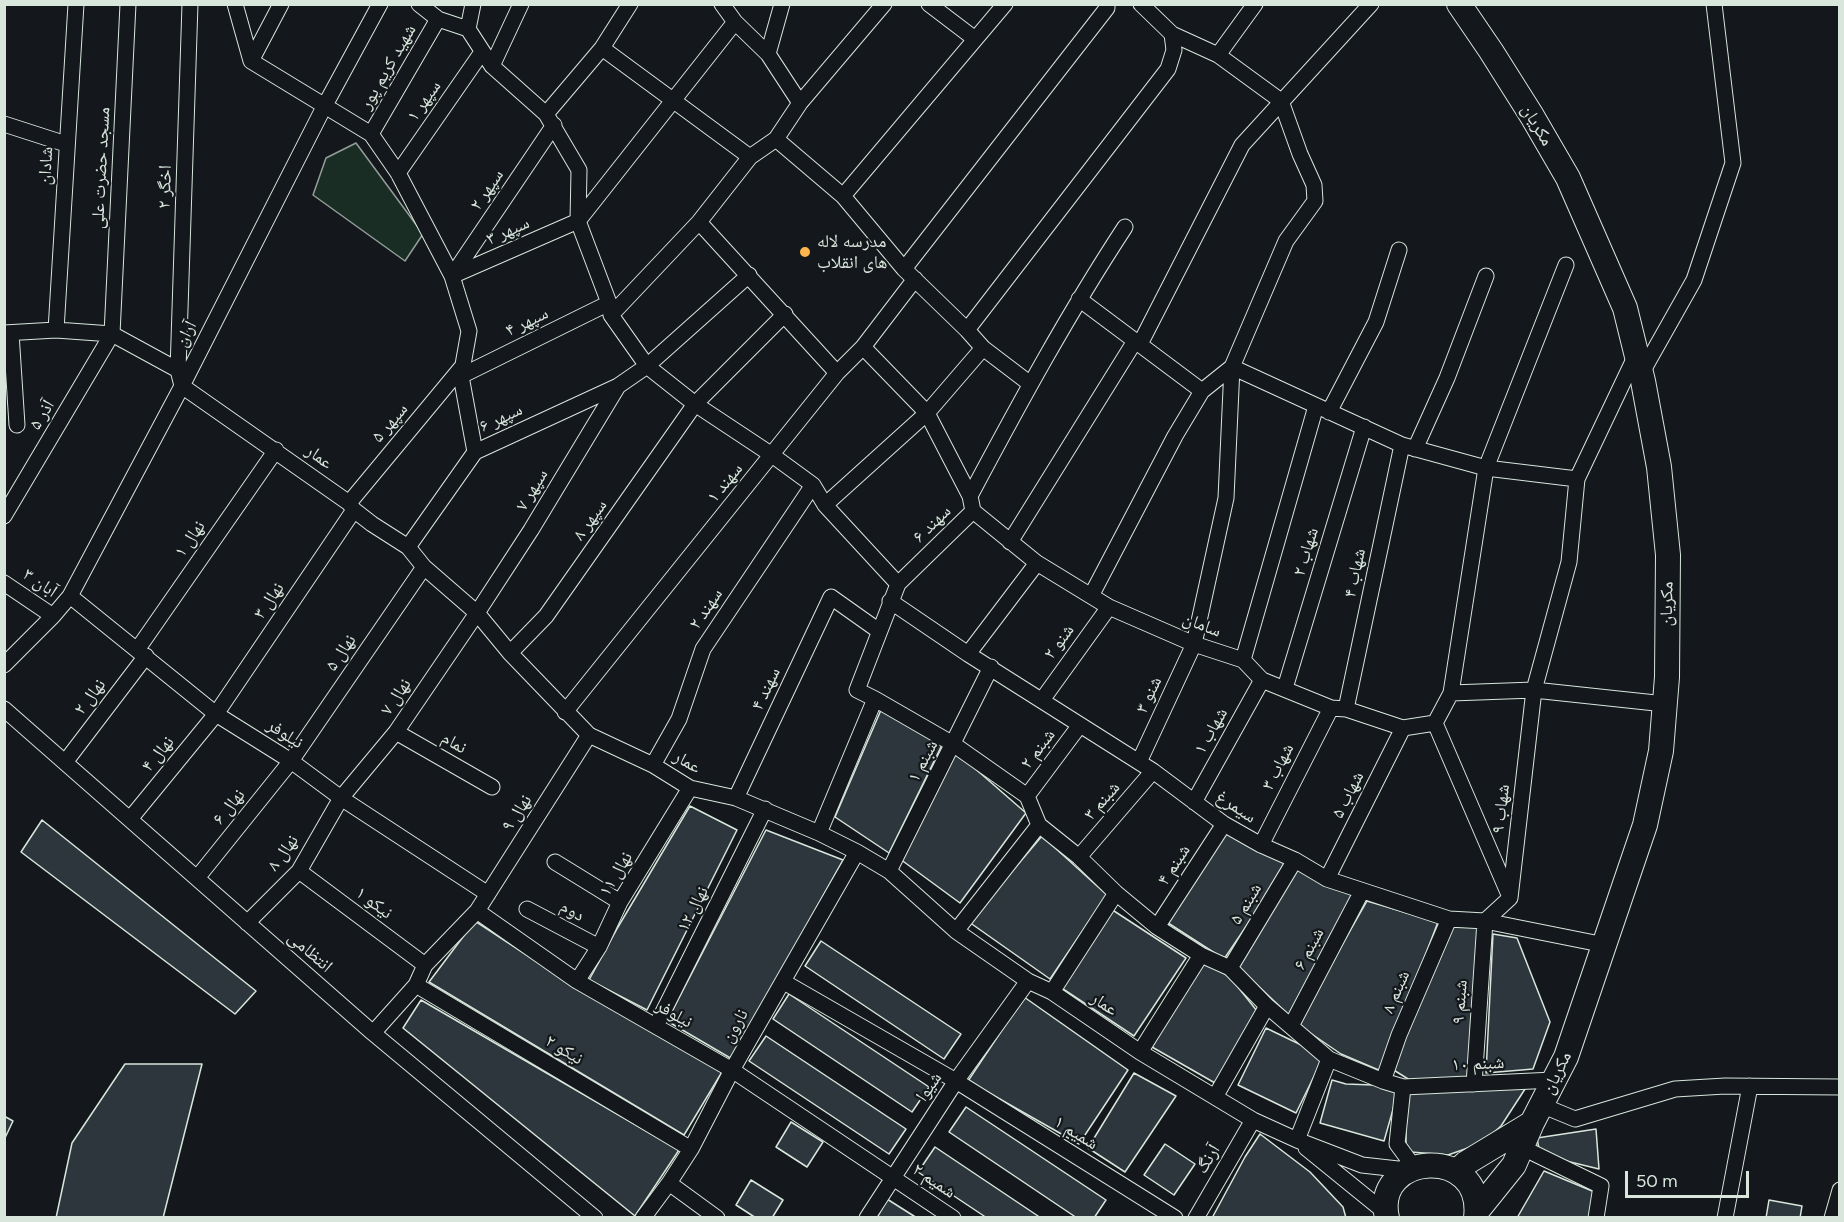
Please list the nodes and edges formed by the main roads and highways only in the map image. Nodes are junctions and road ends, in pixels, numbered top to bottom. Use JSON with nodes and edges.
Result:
{"nodes":[{"id":1,"x":1459,"y":4,"type":"edge"},
{"id":2,"x":1536,"y":1114,"type":"junction"},
{"id":3,"x":1457,"y":1171,"type":"junction"},
{"id":4,"x":1476,"y":1214,"type":"edge"},
{"id":5,"x":1386,"y":1215,"type":"edge"}],
"edges":[{"from":1,"to":2,"type":"main road","name":"مکریان"},
{"from":2,"to":3,"type":"main road"},
{"from":2,"to":4,"type":"main road","name":"مکریان"},
{"from":3,"to":4,"type":"main road"},
{"from":3,"to":5,"type":"main road"}]}
